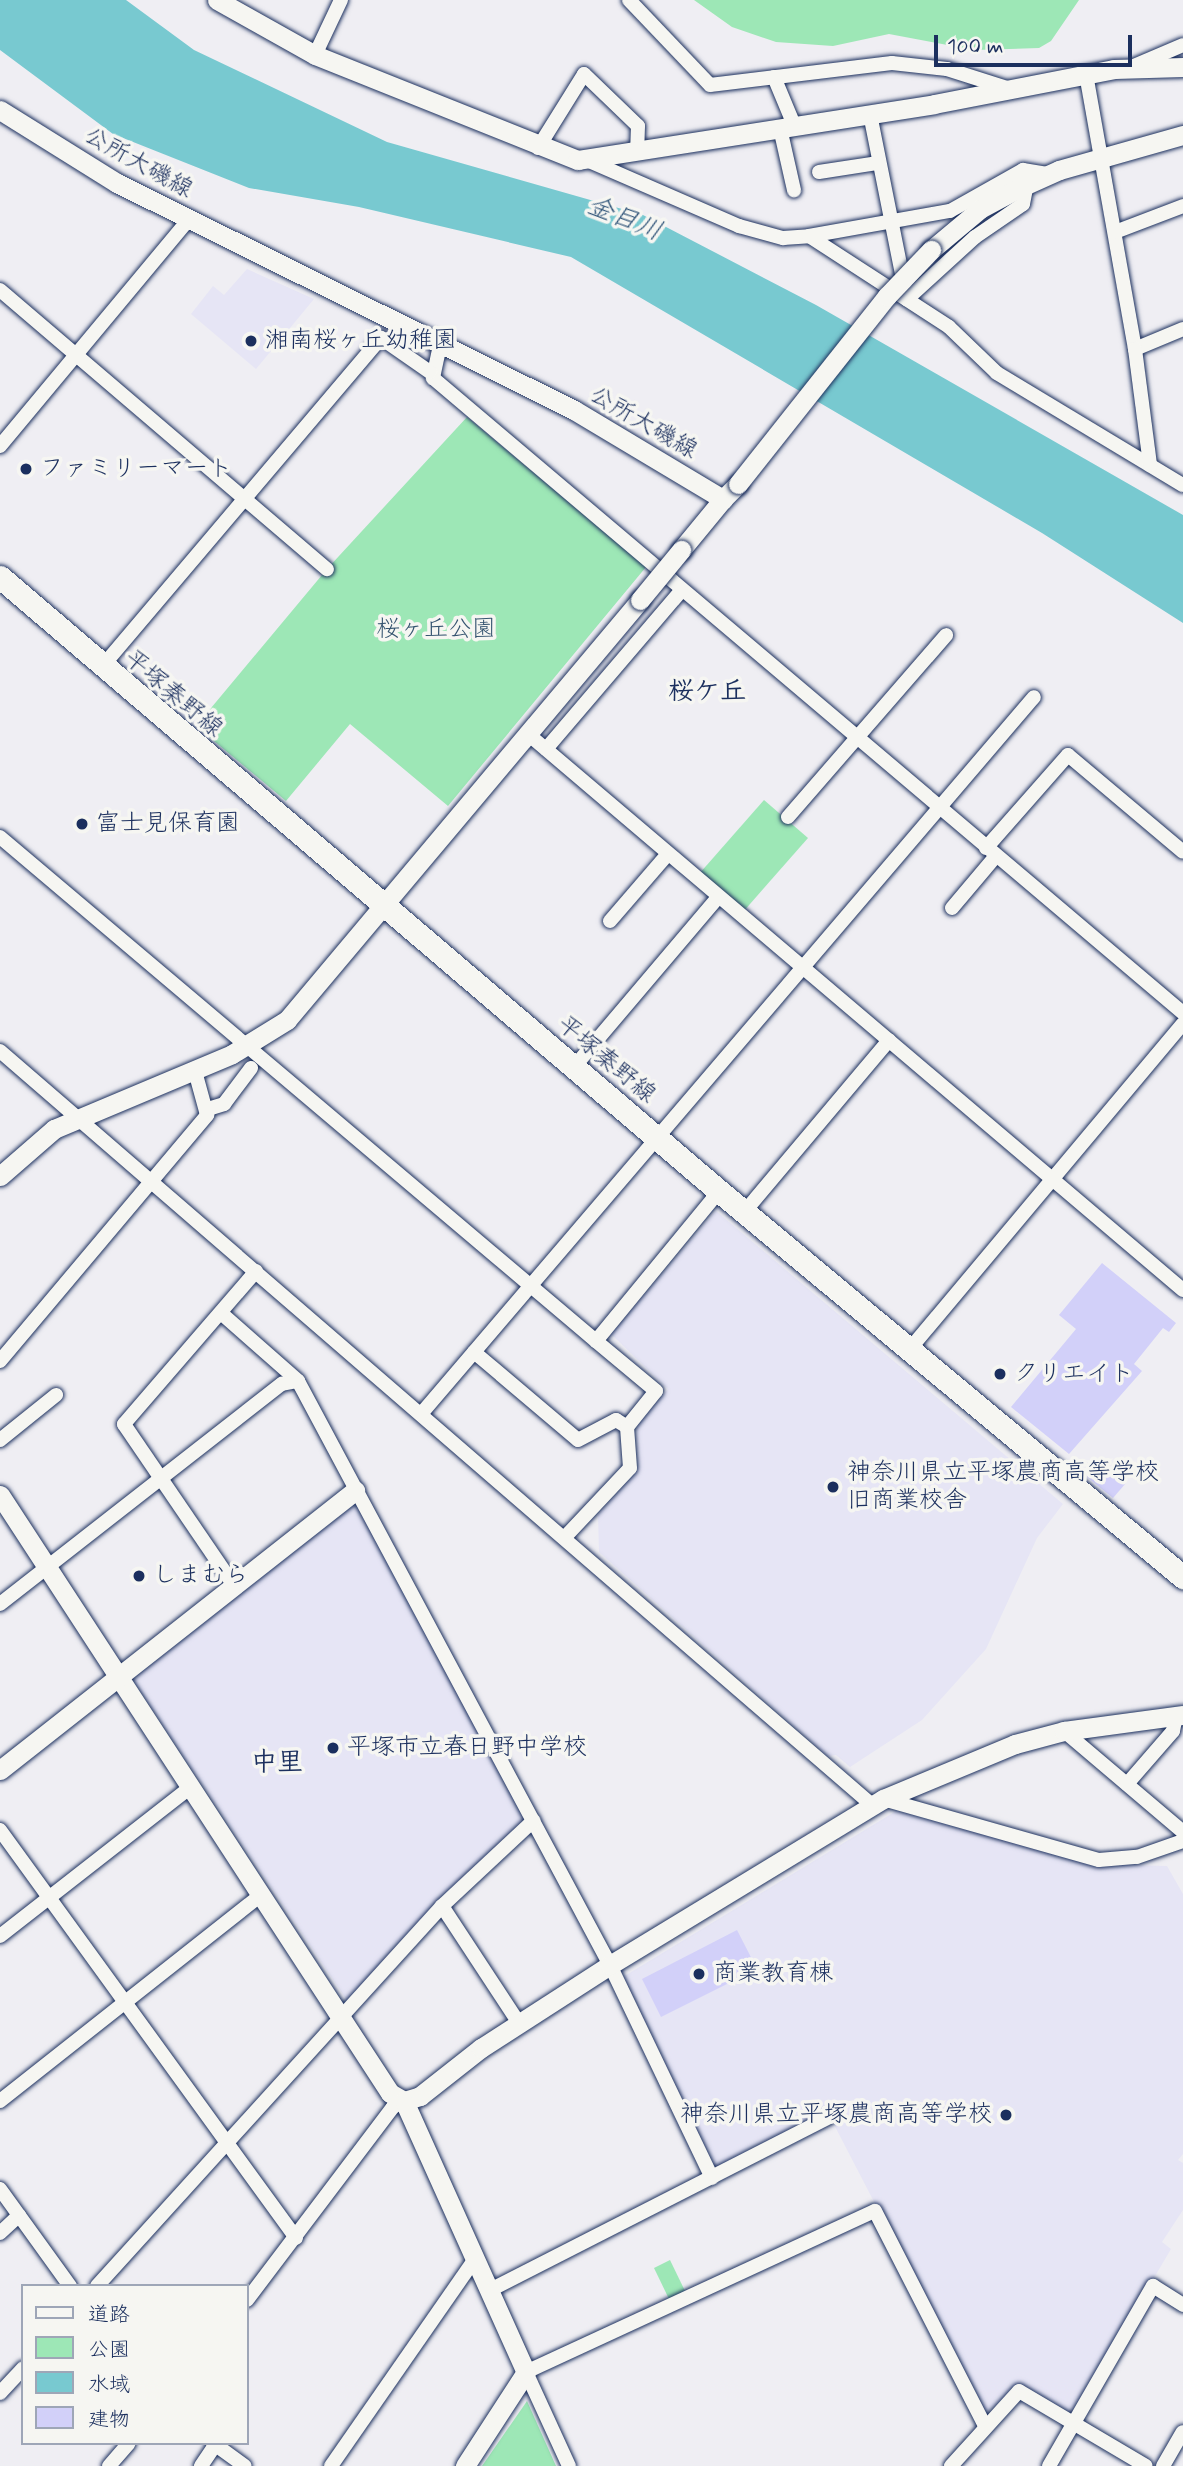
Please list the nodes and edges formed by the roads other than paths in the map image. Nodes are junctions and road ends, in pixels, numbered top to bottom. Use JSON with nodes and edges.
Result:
{"nodes":[{"id":1,"x":218,"y":0,"type":"edge"},
{"id":2,"x":341,"y":0,"type":"edge"},
{"id":3,"x":629,"y":0,"type":"edge"},
{"id":4,"x":1183,"y":45,"type":"edge"},
{"id":5,"x":315,"y":55,"type":"junction"},
{"id":6,"x":1132,"y":66,"type":"junction"},
{"id":7,"x":1183,"y":67,"type":"edge"},
{"id":8,"x":1086,"y":74,"type":"junction"},
{"id":9,"x":774,"y":77,"type":"junction"},
{"id":10,"x":1011,"y":89,"type":"junction"},
{"id":11,"x":0,"y":110,"type":"edge"},
{"id":12,"x":870,"y":114,"type":"junction"},
{"id":13,"x":787,"y":126,"type":"junction"},
{"id":14,"x":1183,"y":135,"type":"edge"},
{"id":15,"x":538,"y":148,"type":"junction"},
{"id":16,"x":637,"y":152,"type":"junction"},
{"id":17,"x":1100,"y":157,"type":"junction"},
{"id":18,"x":587,"y":160,"type":"junction"},
{"id":19,"x":878,"y":163,"type":"junction"},
{"id":20,"x":819,"y":172,"type":"dead end"},
{"id":21,"x":1049,"y":174,"type":"junction"},
{"id":22,"x":1027,"y":184,"type":"junction"},
{"id":23,"x":794,"y":190,"type":"dead end"},
{"id":24,"x":1183,"y":206,"type":"edge"},
{"id":25,"x":189,"y":219,"type":"junction"},
{"id":26,"x":888,"y":223,"type":"junction"},
{"id":27,"x":1115,"y":232,"type":"junction"},
{"id":28,"x":809,"y":236,"type":"junction"},
{"id":29,"x":0,"y":290,"type":"edge"},
{"id":30,"x":907,"y":299,"type":"junction"},
{"id":31,"x":1183,"y":329,"type":"edge"},
{"id":32,"x":440,"y":345,"type":"junction"},
{"id":33,"x":1135,"y":349,"type":"junction"},
{"id":34,"x":76,"y":353,"type":"junction"},
{"id":35,"x":430,"y":372,"type":"junction"},
{"id":36,"x":0,"y":446,"type":"edge"},
{"id":37,"x":1150,"y":465,"type":"junction"},
{"id":38,"x":1183,"y":485,"type":"edge"},
{"id":39,"x":245,"y":498,"type":"junction"},
{"id":40,"x":723,"y":499,"type":"junction"},
{"id":41,"x":327,"y":569,"type":"dead end"},
{"id":42,"x":0,"y":577,"type":"edge"},
{"id":43,"x":681,"y":590,"type":"junction"},
{"id":44,"x":946,"y":635,"type":"dead end"},
{"id":45,"x":101,"y":668,"type":"junction"},
{"id":46,"x":1034,"y":697,"type":"dead end"},
{"id":47,"x":528,"y":734,"type":"junction"},
{"id":48,"x":856,"y":739,"type":"junction"},
{"id":49,"x":546,"y":749,"type":"junction"},
{"id":50,"x":939,"y":808,"type":"junction"},
{"id":51,"x":788,"y":817,"type":"dead end"},
{"id":52,"x":0,"y":837,"type":"edge"},
{"id":53,"x":991,"y":852,"type":"junction"},
{"id":54,"x":1183,"y":852,"type":"edge"},
{"id":55,"x":667,"y":855,"type":"junction"},
{"id":56,"x":718,"y":897,"type":"junction"},
{"id":57,"x":384,"y":907,"type":"junction"},
{"id":58,"x":952,"y":908,"type":"dead end"},
{"id":59,"x":610,"y":921,"type":"dead end"},
{"id":60,"x":803,"y":967,"type":"junction"},
{"id":61,"x":1183,"y":1013,"type":"edge"},
{"id":62,"x":1183,"y":1024,"type":"edge"},
{"id":63,"x":889,"y":1040,"type":"junction"},
{"id":64,"x":248,"y":1046,"type":"junction"},
{"id":65,"x":0,"y":1051,"type":"edge"},
{"id":66,"x":251,"y":1068,"type":"dead end"},
{"id":67,"x":574,"y":1068,"type":"junction"},
{"id":68,"x":195,"y":1072,"type":"junction"},
{"id":69,"x":208,"y":1109,"type":"junction"},
{"id":70,"x":77,"y":1118,"type":"junction"},
{"id":71,"x":656,"y":1138,"type":"junction"},
{"id":72,"x":0,"y":1176,"type":"edge"},
{"id":73,"x":1053,"y":1179,"type":"junction"},
{"id":74,"x":153,"y":1182,"type":"junction"},
{"id":75,"x":719,"y":1191,"type":"junction"},
{"id":76,"x":746,"y":1210,"type":"junction"},
{"id":77,"x":256,"y":1272,"type":"junction"},
{"id":78,"x":531,"y":1285,"type":"junction"},
{"id":79,"x":1183,"y":1290,"type":"edge"},
{"id":80,"x":221,"y":1313,"type":"junction"},
{"id":81,"x":596,"y":1341,"type":"junction"},
{"id":82,"x":909,"y":1350,"type":"junction"},
{"id":83,"x":474,"y":1352,"type":"junction"},
{"id":84,"x":0,"y":1361,"type":"edge"},
{"id":85,"x":298,"y":1381,"type":"junction"},
{"id":86,"x":56,"y":1395,"type":"dead end"},
{"id":87,"x":421,"y":1414,"type":"junction"},
{"id":88,"x":627,"y":1427,"type":"junction"},
{"id":89,"x":0,"y":1440,"type":"edge"},
{"id":90,"x":159,"y":1478,"type":"junction"},
{"id":91,"x":355,"y":1492,"type":"junction"},
{"id":92,"x":0,"y":1495,"type":"edge"},
{"id":93,"x":566,"y":1536,"type":"junction"},
{"id":94,"x":47,"y":1567,"type":"junction"},
{"id":95,"x":1183,"y":1577,"type":"edge"},
{"id":96,"x":235,"y":1587,"type":"junction"},
{"id":97,"x":0,"y":1604,"type":"edge"},
{"id":98,"x":119,"y":1676,"type":"junction"},
{"id":99,"x":1180,"y":1716,"type":"edge"},
{"id":100,"x":1064,"y":1731,"type":"junction"},
{"id":101,"x":0,"y":1770,"type":"edge"},
{"id":102,"x":1127,"y":1784,"type":"junction"},
{"id":103,"x":191,"y":1787,"type":"junction"},
{"id":104,"x":878,"y":1803,"type":"junction"},
{"id":105,"x":533,"y":1821,"type":"junction"},
{"id":106,"x":0,"y":1830,"type":"edge"},
{"id":107,"x":1183,"y":1832,"type":"edge"},
{"id":108,"x":1183,"y":1841,"type":"edge"},
{"id":109,"x":262,"y":1894,"type":"junction"},
{"id":110,"x":48,"y":1897,"type":"junction"},
{"id":111,"x":442,"y":1906,"type":"junction"},
{"id":112,"x":0,"y":1936,"type":"edge"},
{"id":113,"x":610,"y":1965,"type":"junction"},
{"id":114,"x":125,"y":2003,"type":"junction"},
{"id":115,"x":342,"y":2015,"type":"junction"},
{"id":116,"x":519,"y":2023,"type":"junction"},
{"id":117,"x":0,"y":2101,"type":"edge"},
{"id":118,"x":404,"y":2101,"type":"junction"},
{"id":119,"x":830,"y":2118,"type":"dead end"},
{"id":120,"x":226,"y":2143,"type":"junction"},
{"id":121,"x":712,"y":2178,"type":"junction"},
{"id":122,"x":0,"y":2189,"type":"edge"},
{"id":123,"x":19,"y":2215,"type":"junction"},
{"id":124,"x":0,"y":2233,"type":"edge"},
{"id":125,"x":296,"y":2238,"type":"junction"},
{"id":126,"x":476,"y":2257,"type":"junction"},
{"id":127,"x":69,"y":2284,"type":"edge"},
{"id":128,"x":99,"y":2284,"type":"edge"},
{"id":129,"x":490,"y":2290,"type":"junction"},
{"id":130,"x":248,"y":2300,"type":"edge"},
{"id":131,"x":1183,"y":2305,"type":"edge"},
{"id":132,"x":21,"y":2370,"type":"edge"},
{"id":133,"x":526,"y":2372,"type":"junction"},
{"id":134,"x":0,"y":2393,"type":"edge"},
{"id":135,"x":1073,"y":2423,"type":"junction"},
{"id":136,"x":985,"y":2426,"type":"junction"},
{"id":137,"x":1183,"y":2432,"type":"edge"},
{"id":138,"x":127,"y":2445,"type":"edge"},
{"id":139,"x":213,"y":2445,"type":"edge"},
{"id":140,"x":215,"y":2445,"type":"edge"},
{"id":141,"x":109,"y":2466,"type":"edge"},
{"id":142,"x":201,"y":2466,"type":"edge"},
{"id":143,"x":245,"y":2466,"type":"edge"},
{"id":144,"x":331,"y":2466,"type":"edge"},
{"id":145,"x":465,"y":2466,"type":"edge"},
{"id":146,"x":569,"y":2466,"type":"edge"},
{"id":147,"x":951,"y":2466,"type":"edge"},
{"id":148,"x":1049,"y":2466,"type":"edge"},
{"id":149,"x":1146,"y":2466,"type":"edge"},
{"id":150,"x":1163,"y":2466,"type":"edge"}],
"edges":[{"from":1,"to":5,"type":"street"},
{"from":2,"to":5,"type":"street"},
{"from":3,"to":9,"type":"street"},
{"from":4,"to":6,"type":"street"},
{"from":5,"to":15,"type":"street"},
{"from":6,"to":7,"type":"street"},
{"from":6,"to":8,"type":"street"},
{"from":8,"to":10,"type":"street"},
{"from":8,"to":17,"type":"street"},
{"from":9,"to":10,"type":"street"},
{"from":9,"to":13,"type":"street"},
{"from":10,"to":12,"type":"street"},
{"from":11,"to":25,"type":"street","name":"公所大磯線"},
{"from":12,"to":13,"type":"street"},
{"from":12,"to":19,"type":"street"},
{"from":13,"to":16,"type":"street"},
{"from":13,"to":23,"type":"street"},
{"from":14,"to":17,"type":"street"},
{"from":15,"to":16,"type":"street"},
{"from":15,"to":18,"type":"street"},
{"from":16,"to":18,"type":"street"},
{"from":17,"to":21,"type":"street"},
{"from":17,"to":27,"type":"street"},
{"from":18,"to":28,"type":"street"},
{"from":19,"to":20,"type":"street"},
{"from":19,"to":26,"type":"street"},
{"from":21,"to":22,"type":"street"},
{"from":21,"to":26,"type":"street"},
{"from":22,"to":30,"type":"street"},
{"from":22,"to":40,"type":"street","bridge":true},
{"from":24,"to":27,"type":"street"},
{"from":25,"to":32,"type":"street","name":"公所大磯線"},
{"from":25,"to":34,"type":"street"},
{"from":26,"to":28,"type":"street"},
{"from":26,"to":30,"type":"street"},
{"from":27,"to":33,"type":"street"},
{"from":28,"to":30,"type":"street"},
{"from":29,"to":34,"type":"street"},
{"from":30,"to":37,"type":"street"},
{"from":31,"to":33,"type":"street"},
{"from":32,"to":35,"type":"street"},
{"from":32,"to":40,"type":"street","name":"公所大磯線"},
{"from":33,"to":37,"type":"street"},
{"from":34,"to":36,"type":"street"},
{"from":34,"to":39,"type":"street"},
{"from":35,"to":39,"type":"street"},
{"from":35,"to":43,"type":"street"},
{"from":37,"to":38,"type":"street"},
{"from":39,"to":41,"type":"street"},
{"from":39,"to":45,"type":"street"},
{"from":40,"to":47,"type":"street","bridge":true},
{"from":42,"to":45,"type":"main road","name":"平塚秦野線"},
{"from":43,"to":48,"type":"street"},
{"from":43,"to":49,"type":"street"},
{"from":44,"to":48,"type":"street"},
{"from":45,"to":57,"type":"main road","name":"平塚秦野線"},
{"from":46,"to":50,"type":"street"},
{"from":47,"to":49,"type":"street"},
{"from":47,"to":57,"type":"street"},
{"from":48,"to":50,"type":"street"},
{"from":48,"to":51,"type":"street"},
{"from":49,"to":55,"type":"street"},
{"from":50,"to":53,"type":"street"},
{"from":50,"to":60,"type":"street"},
{"from":52,"to":64,"type":"street"},
{"from":53,"to":54,"type":"street"},
{"from":53,"to":58,"type":"street"},
{"from":53,"to":61,"type":"street"},
{"from":55,"to":56,"type":"street"},
{"from":55,"to":59,"type":"street"},
{"from":56,"to":60,"type":"street"},
{"from":56,"to":67,"type":"street"},
{"from":57,"to":64,"type":"street"},
{"from":57,"to":67,"type":"main road","name":"平塚秦野線"},
{"from":60,"to":63,"type":"street"},
{"from":60,"to":71,"type":"street"},
{"from":62,"to":73,"type":"street"},
{"from":63,"to":73,"type":"street"},
{"from":63,"to":76,"type":"street"},
{"from":64,"to":68,"type":"street"},
{"from":64,"to":78,"type":"street"},
{"from":65,"to":70,"type":"street"},
{"from":66,"to":69,"type":"street"},
{"from":67,"to":71,"type":"main road","name":"平塚秦野線"},
{"from":68,"to":69,"type":"street"},
{"from":68,"to":70,"type":"street"},
{"from":69,"to":74,"type":"street"},
{"from":70,"to":72,"type":"street"},
{"from":70,"to":74,"type":"street"},
{"from":71,"to":75,"type":"main road","name":"平塚秦野線"},
{"from":71,"to":78,"type":"street"},
{"from":73,"to":79,"type":"street"},
{"from":73,"to":82,"type":"street"},
{"from":74,"to":77,"type":"street"},
{"from":74,"to":84,"type":"street"},
{"from":75,"to":76,"type":"main road","name":"平塚秦野線"},
{"from":75,"to":81,"type":"street"},
{"from":76,"to":82,"type":"main road","name":"平塚秦野線"},
{"from":77,"to":80,"type":"street"},
{"from":77,"to":87,"type":"street"},
{"from":78,"to":81,"type":"street"},
{"from":78,"to":83,"type":"street"},
{"from":80,"to":85,"type":"street"},
{"from":80,"to":90,"type":"street"},
{"from":81,"to":88,"type":"street"},
{"from":82,"to":95,"type":"main road","name":"平塚秦野線"},
{"from":83,"to":87,"type":"street"},
{"from":83,"to":88,"type":"street"},
{"from":85,"to":90,"type":"street"},
{"from":85,"to":91,"type":"street"},
{"from":86,"to":89,"type":"street"},
{"from":87,"to":93,"type":"street"},
{"from":88,"to":93,"type":"street"},
{"from":90,"to":94,"type":"street"},
{"from":90,"to":96,"type":"street"},
{"from":91,"to":96,"type":"street"},
{"from":91,"to":105,"type":"street"},
{"from":92,"to":94,"type":"street"},
{"from":93,"to":104,"type":"street"},
{"from":94,"to":97,"type":"street"},
{"from":94,"to":98,"type":"street"},
{"from":96,"to":98,"type":"street"},
{"from":98,"to":101,"type":"street"},
{"from":98,"to":103,"type":"street"},
{"from":99,"to":100,"type":"street"},
{"from":99,"to":102,"type":"street"},
{"from":100,"to":102,"type":"street"},
{"from":100,"to":104,"type":"street"},
{"from":102,"to":107,"type":"street"},
{"from":103,"to":109,"type":"street"},
{"from":103,"to":110,"type":"street"},
{"from":104,"to":108,"type":"street"},
{"from":104,"to":113,"type":"street"},
{"from":105,"to":111,"type":"street"},
{"from":105,"to":113,"type":"street"},
{"from":106,"to":110,"type":"street"},
{"from":109,"to":114,"type":"street"},
{"from":109,"to":115,"type":"street"},
{"from":110,"to":112,"type":"street"},
{"from":110,"to":114,"type":"street"},
{"from":111,"to":115,"type":"street"},
{"from":111,"to":116,"type":"street"},
{"from":113,"to":116,"type":"street"},
{"from":113,"to":121,"type":"street"},
{"from":114,"to":117,"type":"street"},
{"from":114,"to":120,"type":"street"},
{"from":115,"to":118,"type":"street"},
{"from":115,"to":120,"type":"street"},
{"from":116,"to":118,"type":"street"},
{"from":118,"to":125,"type":"street"},
{"from":118,"to":126,"type":"street"},
{"from":119,"to":121,"type":"street"},
{"from":120,"to":125,"type":"street"},
{"from":120,"to":128,"type":"street"},
{"from":121,"to":129,"type":"street"},
{"from":122,"to":123,"type":"street"},
{"from":123,"to":124,"type":"street"},
{"from":123,"to":127,"type":"street"},
{"from":125,"to":130,"type":"street"},
{"from":126,"to":129,"type":"street"},
{"from":126,"to":144,"type":"street"},
{"from":129,"to":133,"type":"street"},
{"from":131,"to":135,"type":"street"},
{"from":132,"to":134,"type":"street"},
{"from":133,"to":136,"type":"street"},
{"from":133,"to":145,"type":"street"},
{"from":133,"to":146,"type":"street"},
{"from":135,"to":136,"type":"street"},
{"from":135,"to":148,"type":"street"},
{"from":135,"to":149,"type":"street"},
{"from":136,"to":147,"type":"street"},
{"from":137,"to":150,"type":"street"},
{"from":138,"to":141,"type":"street"},
{"from":139,"to":142,"type":"street"},
{"from":140,"to":143,"type":"street"}]}
